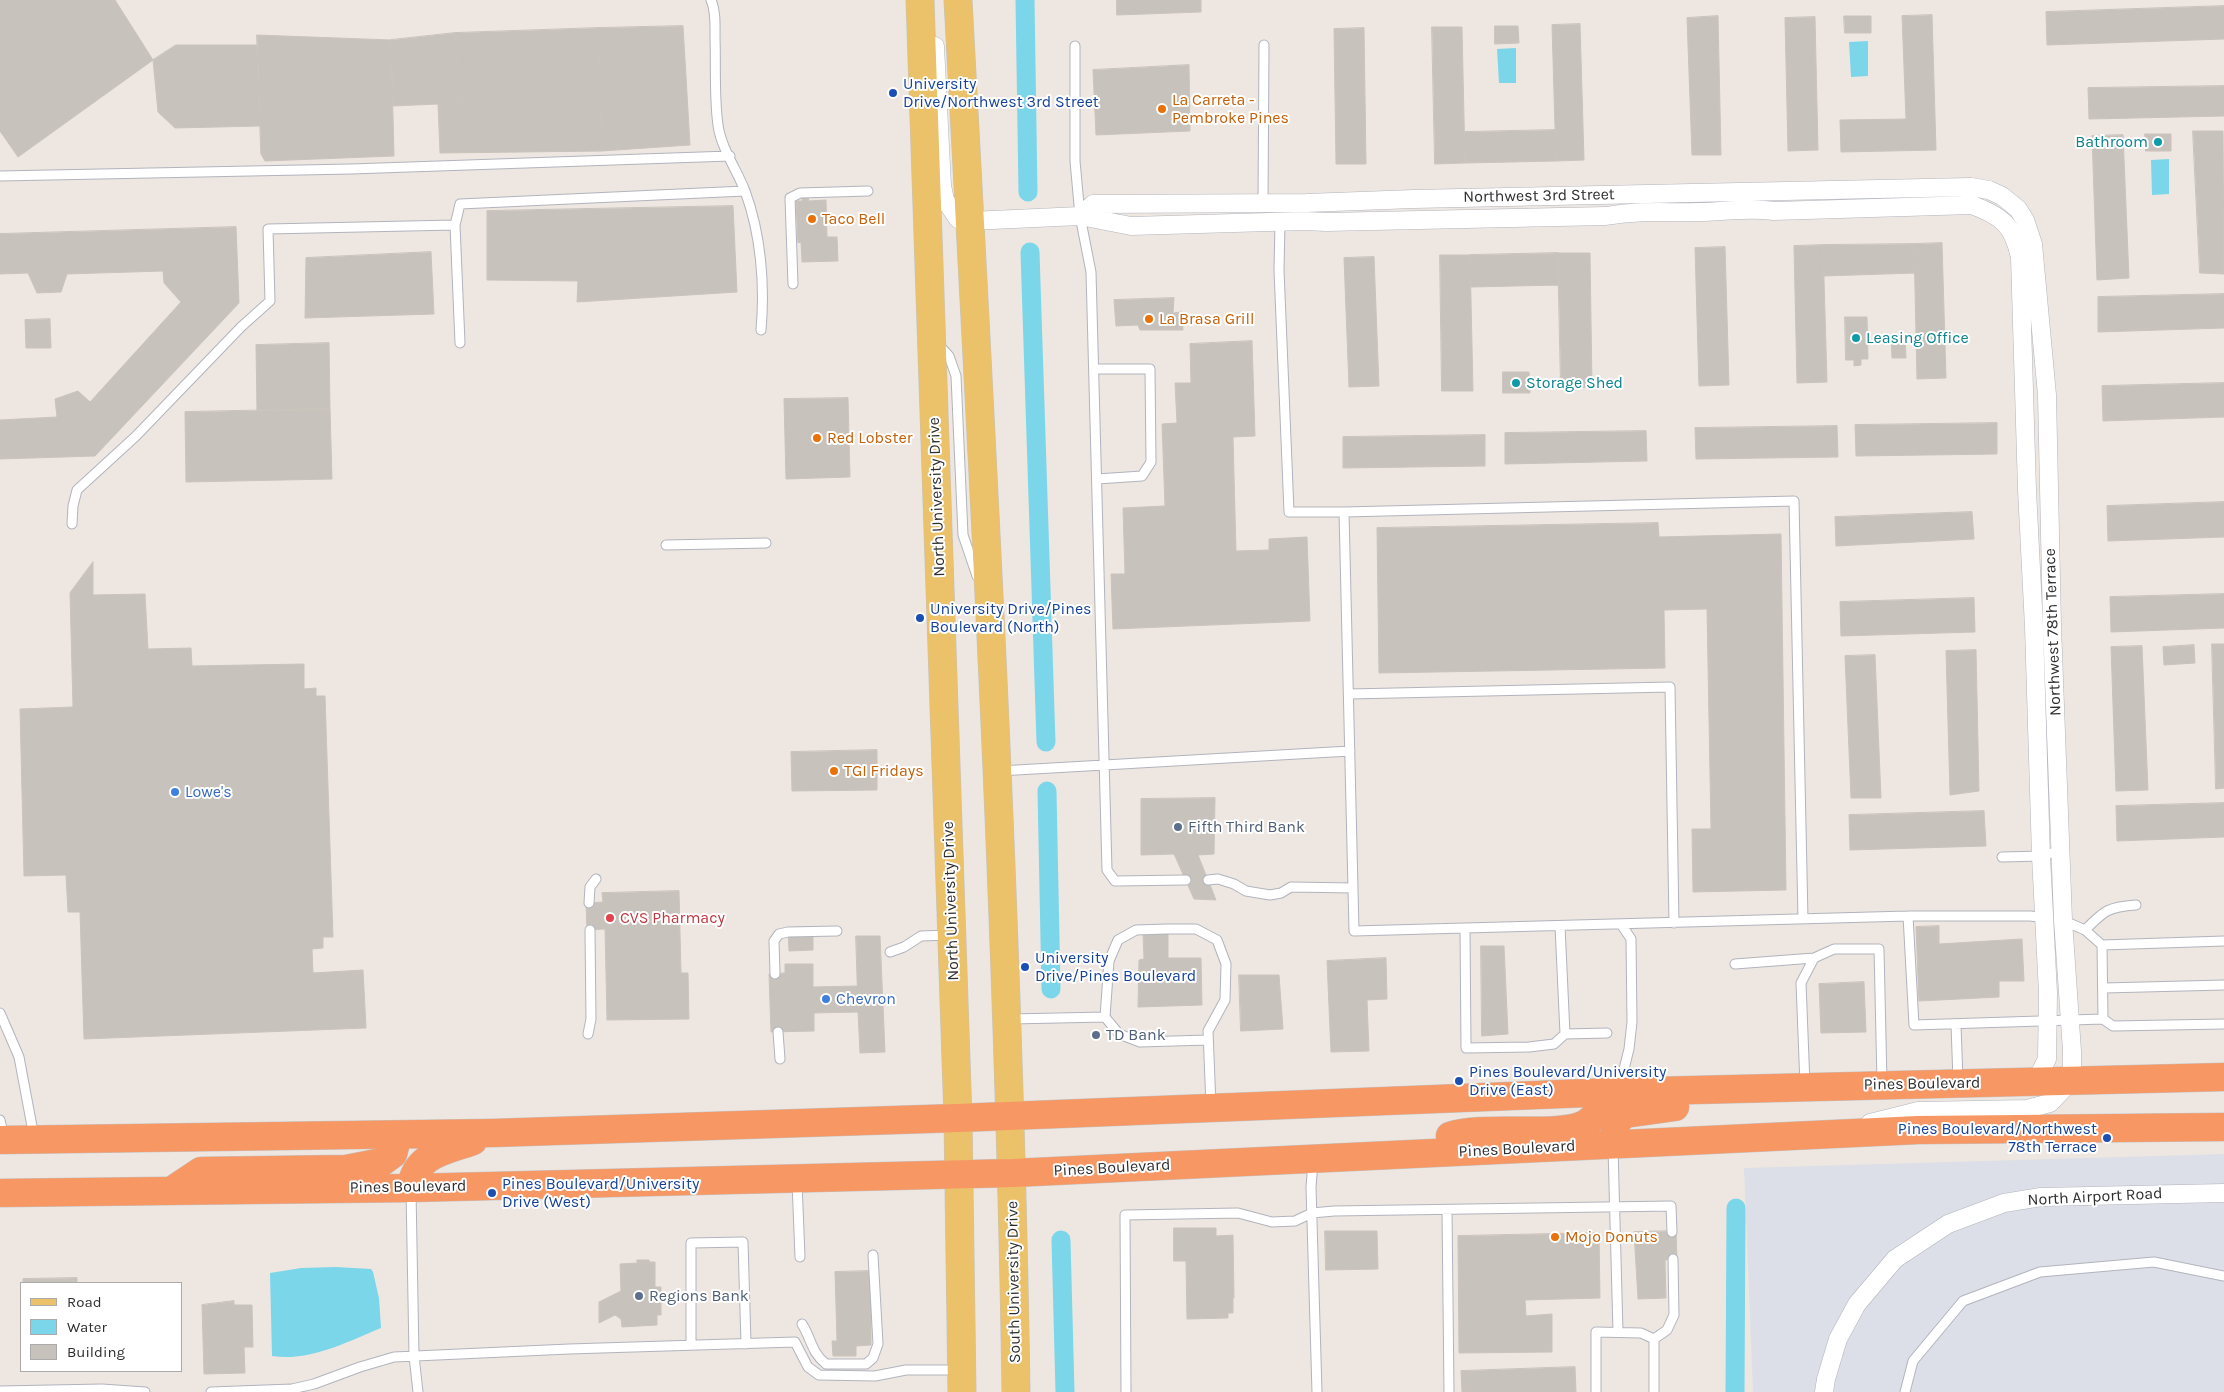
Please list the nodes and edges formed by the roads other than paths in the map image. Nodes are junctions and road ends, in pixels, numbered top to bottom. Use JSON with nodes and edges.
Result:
{"nodes":[{"id":1,"x":711,"y":0,"type":"edge"},
{"id":2,"x":920,"y":0,"type":"edge"},
{"id":3,"x":933,"y":0,"type":"edge"},
{"id":4,"x":958,"y":0,"type":"edge"},
{"id":5,"x":1264,"y":45,"type":"dead end"},
{"id":6,"x":1075,"y":46,"type":"dead end"},
{"id":7,"x":730,"y":156,"type":"junction"},
{"id":8,"x":0,"y":176,"type":"edge"},
{"id":9,"x":745,"y":191,"type":"junction"},
{"id":10,"x":868,"y":191,"type":"dead end"},
{"id":11,"x":2002,"y":196,"type":"joint"},
{"id":12,"x":1263,"y":203,"type":"junction"},
{"id":13,"x":1080,"y":216,"type":"junction"},
{"id":14,"x":1998,"y":216,"type":"joint"},
{"id":15,"x":970,"y":221,"type":"junction"},
{"id":16,"x":1280,"y":223,"type":"junction"},
{"id":17,"x":456,"y":225,"type":"junction"},
{"id":18,"x":793,"y":284,"type":"dead end"},
{"id":19,"x":761,"y":330,"type":"dead end"},
{"id":20,"x":932,"y":340,"type":"junction"},
{"id":21,"x":460,"y":344,"type":"dead end"},
{"id":22,"x":1094,"y":368,"type":"junction"},
{"id":23,"x":1097,"y":479,"type":"junction"},
{"id":24,"x":1344,"y":512,"type":"junction"},
{"id":25,"x":72,"y":524,"type":"dead end"},
{"id":26,"x":766,"y":543,"type":"dead end"},
{"id":27,"x":666,"y":545,"type":"dead end"},
{"id":28,"x":990,"y":614,"type":"junction"},
{"id":29,"x":1349,"y":694,"type":"junction"},
{"id":30,"x":1350,"y":750,"type":"junction"},
{"id":31,"x":1105,"y":764,"type":"junction"},
{"id":32,"x":998,"y":771,"type":"junction"},
{"id":33,"x":2062,"y":850,"type":"junction"},
{"id":34,"x":2002,"y":856,"type":"dead end"},
{"id":35,"x":2040,"y":856,"type":"junction"},
{"id":36,"x":596,"y":878,"type":"dead end"},
{"id":37,"x":1186,"y":880,"type":"dead end"},
{"id":38,"x":1208,"y":880,"type":"dead end"},
{"id":39,"x":1353,"y":888,"type":"junction"},
{"id":40,"x":589,"y":903,"type":"dead end"},
{"id":41,"x":2136,"y":904,"type":"dead end"},
{"id":42,"x":1908,"y":916,"type":"junction"},
{"id":43,"x":2045,"y":918,"type":"junction"},
{"id":44,"x":1803,"y":920,"type":"junction"},
{"id":45,"x":2063,"y":920,"type":"junction"},
{"id":46,"x":1674,"y":923,"type":"junction"},
{"id":47,"x":1621,"y":924,"type":"junction"},
{"id":48,"x":1560,"y":926,"type":"junction"},
{"id":49,"x":1465,"y":928,"type":"junction"},
{"id":50,"x":590,"y":930,"type":"dead end"},
{"id":51,"x":2085,"y":930,"type":"junction"},
{"id":52,"x":837,"y":931,"type":"dead end"},
{"id":53,"x":952,"y":935,"type":"junction"},
{"id":54,"x":2224,"y":941,"type":"edge"},
{"id":55,"x":2102,"y":945,"type":"junction"},
{"id":56,"x":890,"y":952,"type":"dead end"},
{"id":57,"x":1814,"y":958,"type":"junction"},
{"id":58,"x":1735,"y":964,"type":"dead end"},
{"id":59,"x":775,"y":974,"type":"dead end"},
{"id":60,"x":2224,"y":985,"type":"edge"},
{"id":61,"x":2104,"y":988,"type":"junction"},
{"id":62,"x":0,"y":1013,"type":"edge"},
{"id":63,"x":1105,"y":1017,"type":"junction"},
{"id":64,"x":1007,"y":1019,"type":"junction"},
{"id":65,"x":2104,"y":1019,"type":"junction"},
{"id":66,"x":2071,"y":1020,"type":"junction"},
{"id":67,"x":2048,"y":1021,"type":"junction"},
{"id":68,"x":2224,"y":1024,"type":"edge"},
{"id":69,"x":1956,"y":1025,"type":"junction"},
{"id":70,"x":778,"y":1032,"type":"dead end"},
{"id":71,"x":1607,"y":1033,"type":"dead end"},
{"id":72,"x":588,"y":1034,"type":"dead end"},
{"id":73,"x":1565,"y":1034,"type":"junction"},
{"id":74,"x":1208,"y":1040,"type":"junction"},
{"id":75,"x":780,"y":1060,"type":"dead end"},
{"id":76,"x":2224,"y":1077,"type":"edge"},
{"id":77,"x":2072,"y":1080,"type":"junction"},
{"id":78,"x":2036,"y":1081,"type":"junction"},
{"id":79,"x":1958,"y":1083,"type":"junction"},
{"id":80,"x":1882,"y":1085,"type":"junction"},
{"id":81,"x":1818,"y":1087,"type":"junction"},
{"id":82,"x":1613,"y":1092,"type":"junction"},
{"id":83,"x":1211,"y":1108,"type":"junction"},
{"id":84,"x":1011,"y":1115,"type":"junction"},
{"id":85,"x":958,"y":1118,"type":"junction"},
{"id":86,"x":2224,"y":1126,"type":"edge"},
{"id":87,"x":2,"y":1133,"type":"edge"},
{"id":88,"x":493,"y":1133,"type":"junction"},
{"id":89,"x":398,"y":1135,"type":"junction"},
{"id":90,"x":1818,"y":1135,"type":"junction"},
{"id":91,"x":34,"y":1140,"type":"junction"},
{"id":92,"x":1613,"y":1144,"type":"junction"},
{"id":93,"x":1397,"y":1155,"type":"junction"},
{"id":94,"x":1314,"y":1158,"type":"junction"},
{"id":95,"x":1013,"y":1172,"type":"junction"},
{"id":96,"x":960,"y":1173,"type":"junction"},
{"id":97,"x":797,"y":1177,"type":"junction"},
{"id":98,"x":411,"y":1188,"type":"junction"},
{"id":99,"x":170,"y":1191,"type":"junction"},
{"id":100,"x":0,"y":1193,"type":"edge"},
{"id":101,"x":2224,"y":1193,"type":"edge"},
{"id":102,"x":1616,"y":1206,"type":"junction"},
{"id":103,"x":1446,"y":1210,"type":"junction"},
{"id":104,"x":1312,"y":1213,"type":"junction"},
{"id":105,"x":1672,"y":1232,"type":"dead end"},
{"id":106,"x":873,"y":1255,"type":"dead end"},
{"id":107,"x":800,"y":1257,"type":"dead end"},
{"id":108,"x":1673,"y":1259,"type":"dead end"},
{"id":109,"x":2224,"y":1276,"type":"edge"},
{"id":110,"x":802,"y":1324,"type":"dead end"},
{"id":111,"x":1618,"y":1332,"type":"junction"},
{"id":112,"x":1654,"y":1339,"type":"junction"},
{"id":113,"x":746,"y":1344,"type":"junction"},
{"id":114,"x":691,"y":1345,"type":"junction"},
{"id":115,"x":414,"y":1356,"type":"junction"},
{"id":116,"x":962,"y":1381,"type":"edge"},
{"id":117,"x":102,"y":1390,"type":"edge"},
{"id":118,"x":0,"y":1391,"type":"edge"},
{"id":119,"x":145,"y":1392,"type":"edge"},
{"id":120,"x":211,"y":1392,"type":"edge"},
{"id":121,"x":418,"y":1392,"type":"edge"},
{"id":122,"x":1016,"y":1392,"type":"edge"},
{"id":123,"x":1126,"y":1392,"type":"edge"},
{"id":124,"x":1317,"y":1392,"type":"edge"},
{"id":125,"x":1450,"y":1392,"type":"edge"},
{"id":126,"x":1596,"y":1392,"type":"edge"},
{"id":127,"x":1654,"y":1392,"type":"edge"},
{"id":128,"x":1824,"y":1392,"type":"edge"},
{"id":129,"x":1905,"y":1392,"type":"edge"}],
"edges":[{"from":1,"to":7,"type":"lane"},
{"from":2,"to":20,"type":"main road","name":"North University Drive"},
{"from":3,"to":15,"type":"street"},
{"from":4,"to":15,"type":"main road"},
{"from":5,"to":12,"type":"lane"},
{"from":6,"to":13,"type":"lane"},
{"from":7,"to":8,"type":"lane"},
{"from":7,"to":9,"type":"lane"},
{"from":9,"to":17,"type":"lane"},
{"from":9,"to":19,"type":"lane"},
{"from":10,"to":18,"type":"lane"},
{"from":11,"to":12,"type":"street","name":"Northwest 3rd Street"},
{"from":11,"to":33,"type":"street","name":"Northwest 78th Terrace"},
{"from":12,"to":13,"type":"street","name":"Northwest 3rd Street"},
{"from":13,"to":15,"type":"street","name":"Northwest 3rd Street"},
{"from":13,"to":16,"type":"street","name":"Northwest 3rd Street"},
{"from":13,"to":22,"type":"lane"},
{"from":14,"to":16,"type":"street","name":"Northwest 3rd Street"},
{"from":14,"to":35,"type":"street","name":"Northwest 78th Terrace"},
{"from":15,"to":28,"type":"main road"},
{"from":16,"to":24,"type":"lane"},
{"from":17,"to":21,"type":"lane"},
{"from":17,"to":25,"type":"lane"},
{"from":20,"to":28,"type":"lane"},
{"from":20,"to":53,"type":"main road","name":"North University Drive"},
{"from":22,"to":23,"type":"lane"},
{"from":22,"to":23,"type":"lane"},
{"from":23,"to":31,"type":"lane"},
{"from":24,"to":29,"type":"lane"},
{"from":24,"to":44,"type":"lane"},
{"from":26,"to":27,"type":"lane"},
{"from":28,"to":32,"type":"main road"},
{"from":29,"to":30,"type":"lane"},
{"from":29,"to":46,"type":"lane"},
{"from":30,"to":31,"type":"lane"},
{"from":30,"to":39,"type":"lane"},
{"from":31,"to":32,"type":"lane"},
{"from":31,"to":37,"type":"lane"},
{"from":32,"to":64,"type":"main road"},
{"from":33,"to":35,"type":"lane"},
{"from":33,"to":45,"type":"street","name":"Northwest 78th Terrace"},
{"from":34,"to":35,"type":"lane"},
{"from":35,"to":43,"type":"street","name":"Northwest 78th Terrace"},
{"from":36,"to":40,"type":"lane"},
{"from":38,"to":39,"type":"lane"},
{"from":39,"to":49,"type":"lane"},
{"from":41,"to":51,"type":"lane"},
{"from":42,"to":43,"type":"lane"},
{"from":42,"to":44,"type":"lane"},
{"from":42,"to":69,"type":"lane"},
{"from":43,"to":45,"type":"lane"},
{"from":43,"to":67,"type":"street","name":"Northwest 78th Terrace"},
{"from":44,"to":46,"type":"lane"},
{"from":45,"to":51,"type":"lane"},
{"from":45,"to":66,"type":"street","name":"Northwest 78th Terrace"},
{"from":46,"to":47,"type":"lane"},
{"from":47,"to":48,"type":"lane"},
{"from":47,"to":82,"type":"lane"},
{"from":48,"to":49,"type":"lane"},
{"from":48,"to":73,"type":"lane"},
{"from":49,"to":73,"type":"lane"},
{"from":50,"to":72,"type":"lane"},
{"from":51,"to":55,"type":"lane"},
{"from":52,"to":59,"type":"lane"},
{"from":53,"to":56,"type":"lane"},
{"from":53,"to":85,"type":"main road","name":"North University Drive"},
{"from":54,"to":55,"type":"lane"},
{"from":55,"to":61,"type":"lane"},
{"from":57,"to":58,"type":"lane"},
{"from":57,"to":80,"type":"lane"},
{"from":57,"to":81,"type":"lane"},
{"from":60,"to":61,"type":"lane"},
{"from":61,"to":65,"type":"lane"},
{"from":62,"to":91,"type":"lane"},
{"from":63,"to":64,"type":"lane"},
{"from":63,"to":74,"type":"lane"},
{"from":63,"to":74,"type":"lane"},
{"from":64,"to":84,"type":"main road"},
{"from":65,"to":66,"type":"lane"},
{"from":65,"to":68,"type":"lane"},
{"from":66,"to":67,"type":"lane"},
{"from":66,"to":77,"type":"street","name":"Northwest 78th Terrace"},
{"from":67,"to":69,"type":"lane"},
{"from":67,"to":78,"type":"street","name":"Northwest 78th Terrace"},
{"from":69,"to":79,"type":"lane"},
{"from":70,"to":75,"type":"lane"},
{"from":71,"to":73,"type":"lane"},
{"from":74,"to":83,"type":"lane"},
{"from":76,"to":77,"type":"highway","name":"Pines Boulevard"},
{"from":77,"to":78,"type":"highway","name":"Pines Boulevard"},
{"from":77,"to":90,"type":"street"},
{"from":78,"to":79,"type":"highway","name":"Pines Boulevard"},
{"from":79,"to":80,"type":"highway","name":"Pines Boulevard"},
{"from":80,"to":81,"type":"highway","name":"Pines Boulevard"},
{"from":81,"to":82,"type":"highway","name":"Pines Boulevard"},
{"from":81,"to":92,"type":"highway"},
{"from":82,"to":83,"type":"highway","name":"Pines Boulevard"},
{"from":82,"to":93,"type":"highway"},
{"from":83,"to":84,"type":"highway","name":"Pines Boulevard"},
{"from":84,"to":85,"type":"highway","name":"Pines Boulevard"},
{"from":84,"to":95,"type":"main road"},
{"from":85,"to":88,"type":"highway","name":"Pines Boulevard"},
{"from":85,"to":96,"type":"main road","name":"North University Drive"},
{"from":86,"to":90,"type":"highway","name":"Pines Boulevard"},
{"from":87,"to":91,"type":"highway","name":"Pines Boulevard"},
{"from":88,"to":89,"type":"highway","name":"Pines Boulevard"},
{"from":88,"to":98,"type":"highway"},
{"from":89,"to":91,"type":"highway","name":"Pines Boulevard"},
{"from":89,"to":99,"type":"highway"},
{"from":90,"to":92,"type":"highway","name":"Pines Boulevard"},
{"from":92,"to":93,"type":"highway","name":"Pines Boulevard"},
{"from":92,"to":102,"type":"lane"},
{"from":93,"to":94,"type":"highway","name":"Pines Boulevard"},
{"from":94,"to":95,"type":"highway","name":"Pines Boulevard"},
{"from":94,"to":104,"type":"lane"},
{"from":95,"to":96,"type":"highway","name":"Pines Boulevard"},
{"from":95,"to":122,"type":"main road","name":"South University Drive"},
{"from":96,"to":97,"type":"highway","name":"Pines Boulevard"},
{"from":96,"to":116,"type":"main road"},
{"from":97,"to":98,"type":"highway","name":"Pines Boulevard"},
{"from":97,"to":107,"type":"lane"},
{"from":98,"to":99,"type":"highway","name":"Pines Boulevard"},
{"from":98,"to":115,"type":"lane"},
{"from":99,"to":100,"type":"highway","name":"Pines Boulevard"},
{"from":101,"to":128,"type":"street","name":"North Airport Road"},
{"from":102,"to":103,"type":"lane"},
{"from":102,"to":105,"type":"lane"},
{"from":102,"to":111,"type":"lane"},
{"from":103,"to":104,"type":"lane"},
{"from":103,"to":125,"type":"lane"},
{"from":104,"to":123,"type":"lane"},
{"from":104,"to":124,"type":"lane"},
{"from":106,"to":110,"type":"lane"},
{"from":108,"to":112,"type":"lane"},
{"from":109,"to":129,"type":"lane"},
{"from":111,"to":112,"type":"lane"},
{"from":111,"to":126,"type":"lane"},
{"from":112,"to":127,"type":"lane"},
{"from":113,"to":114,"type":"lane"},
{"from":113,"to":114,"type":"lane"},
{"from":113,"to":116,"type":"lane"},
{"from":114,"to":115,"type":"lane"},
{"from":115,"to":120,"type":"lane"},
{"from":115,"to":121,"type":"lane"},
{"from":117,"to":118,"type":"lane"},
{"from":117,"to":119,"type":"lane"}]}
